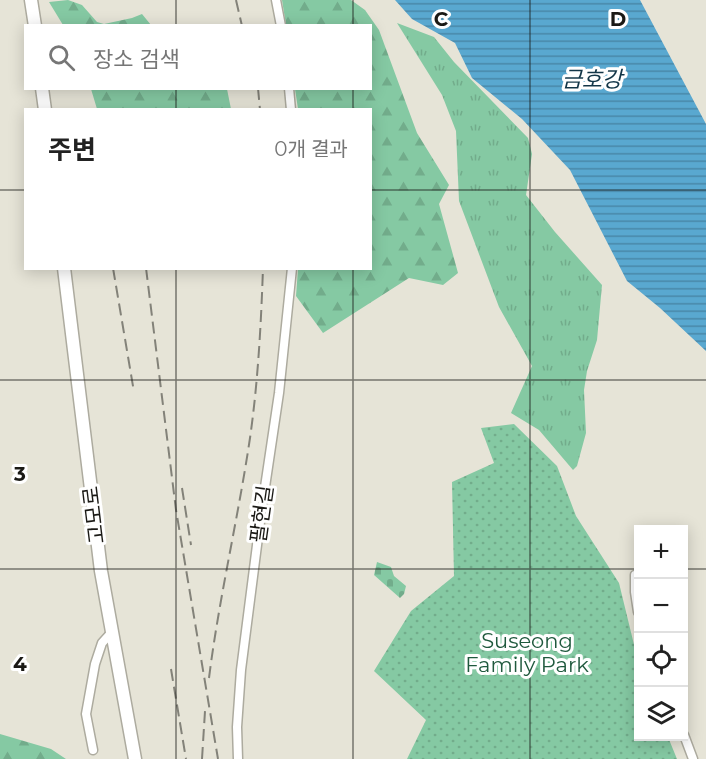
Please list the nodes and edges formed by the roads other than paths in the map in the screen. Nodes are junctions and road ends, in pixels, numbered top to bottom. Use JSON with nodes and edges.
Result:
{"nodes":[{"id":1,"x":32,"y":0,"type":"edge"},
{"id":2,"x":276,"y":0,"type":"edge"},
{"id":3,"x":34,"y":24,"type":"edge"},
{"id":4,"x":280,"y":24,"type":"edge"},
{"id":5,"x":42,"y":90,"type":"edge"},
{"id":6,"x":289,"y":90,"type":"edge"},
{"id":7,"x":45,"y":108,"type":"edge"},
{"id":8,"x":291,"y":108,"type":"edge"},
{"id":9,"x":64,"y":270,"type":"edge"},
{"id":10,"x":292,"y":270,"type":"edge"},
{"id":11,"x":112,"y":632,"type":"junction"},
{"id":12,"x":686,"y":741,"type":"edge"},
{"id":13,"x":93,"y":750,"type":"dead end"},
{"id":14,"x":135,"y":759,"type":"edge"},
{"id":15,"x":238,"y":759,"type":"edge"},
{"id":16,"x":693,"y":759,"type":"edge"}],
"edges":[{"from":1,"to":3,"type":"main road"},
{"from":2,"to":4,"type":"street"},
{"from":5,"to":7,"type":"main road"},
{"from":6,"to":8,"type":"street"},
{"from":9,"to":11,"type":"main road","name":"고모로"},
{"from":10,"to":15,"type":"street","name":"팔현길"},
{"from":11,"to":13,"type":"street"},
{"from":11,"to":14,"type":"main road","name":"고모로"},
{"from":12,"to":16,"type":"street"}]}
